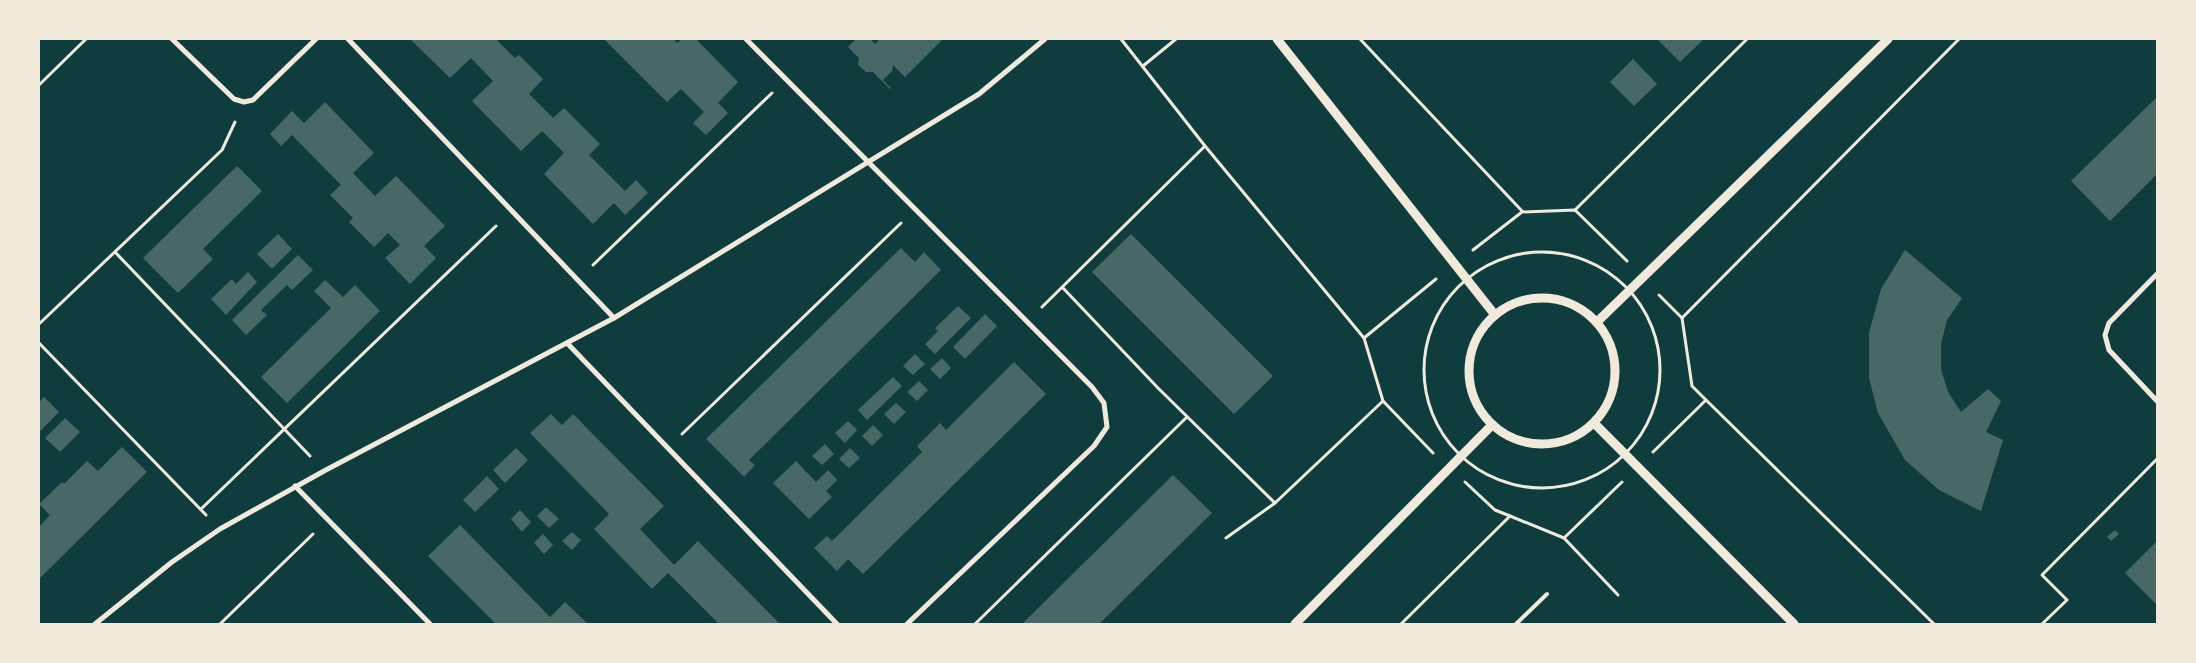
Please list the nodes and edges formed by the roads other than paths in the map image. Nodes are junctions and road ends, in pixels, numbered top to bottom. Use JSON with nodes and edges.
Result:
{"nodes":[{"id":1,"x":172,"y":39,"type":"edge"},
{"id":2,"x":316,"y":39,"type":"edge"},
{"id":3,"x":348,"y":39,"type":"edge"},
{"id":4,"x":746,"y":39,"type":"edge"},
{"id":5,"x":1045,"y":39,"type":"edge"},
{"id":6,"x":1277,"y":39,"type":"edge"},
{"id":7,"x":1888,"y":39,"type":"edge"},
{"id":8,"x":868,"y":163,"type":"junction"},
{"id":9,"x":2157,"y":274,"type":"edge"},
{"id":10,"x":1495,"y":315,"type":"junction"},
{"id":11,"x":614,"y":318,"type":"junction"},
{"id":12,"x":1596,"y":322,"type":"junction"},
{"id":13,"x":567,"y":343,"type":"junction"},
{"id":14,"x":2157,"y":401,"type":"edge"},
{"id":15,"x":1594,"y":423,"type":"junction"},
{"id":16,"x":1492,"y":425,"type":"junction"},
{"id":17,"x":295,"y":486,"type":"junction"},
{"id":18,"x":1547,"y":594,"type":"dead end"},
{"id":19,"x":95,"y":624,"type":"edge"},
{"id":20,"x":430,"y":624,"type":"edge"},
{"id":21,"x":837,"y":624,"type":"edge"},
{"id":22,"x":907,"y":624,"type":"edge"},
{"id":23,"x":1295,"y":624,"type":"edge"},
{"id":24,"x":1516,"y":624,"type":"edge"},
{"id":25,"x":1794,"y":624,"type":"edge"}],
"edges":[{"from":1,"to":2,"type":"street"},
{"from":3,"to":11,"type":"street"},
{"from":4,"to":8,"type":"street"},
{"from":5,"to":8,"type":"street"},
{"from":6,"to":10,"type":"street"},
{"from":7,"to":12,"type":"street"},
{"from":8,"to":11,"type":"street"},
{"from":8,"to":22,"type":"street"},
{"from":9,"to":14,"type":"street"},
{"from":10,"to":12,"type":"street"},
{"from":10,"to":16,"type":"street"},
{"from":11,"to":13,"type":"street"},
{"from":12,"to":15,"type":"street"},
{"from":13,"to":17,"type":"street"},
{"from":13,"to":21,"type":"street"},
{"from":15,"to":16,"type":"street"},
{"from":15,"to":25,"type":"street"},
{"from":16,"to":23,"type":"street"},
{"from":17,"to":19,"type":"street"},
{"from":17,"to":20,"type":"street"},
{"from":18,"to":24,"type":"lane"}]}
